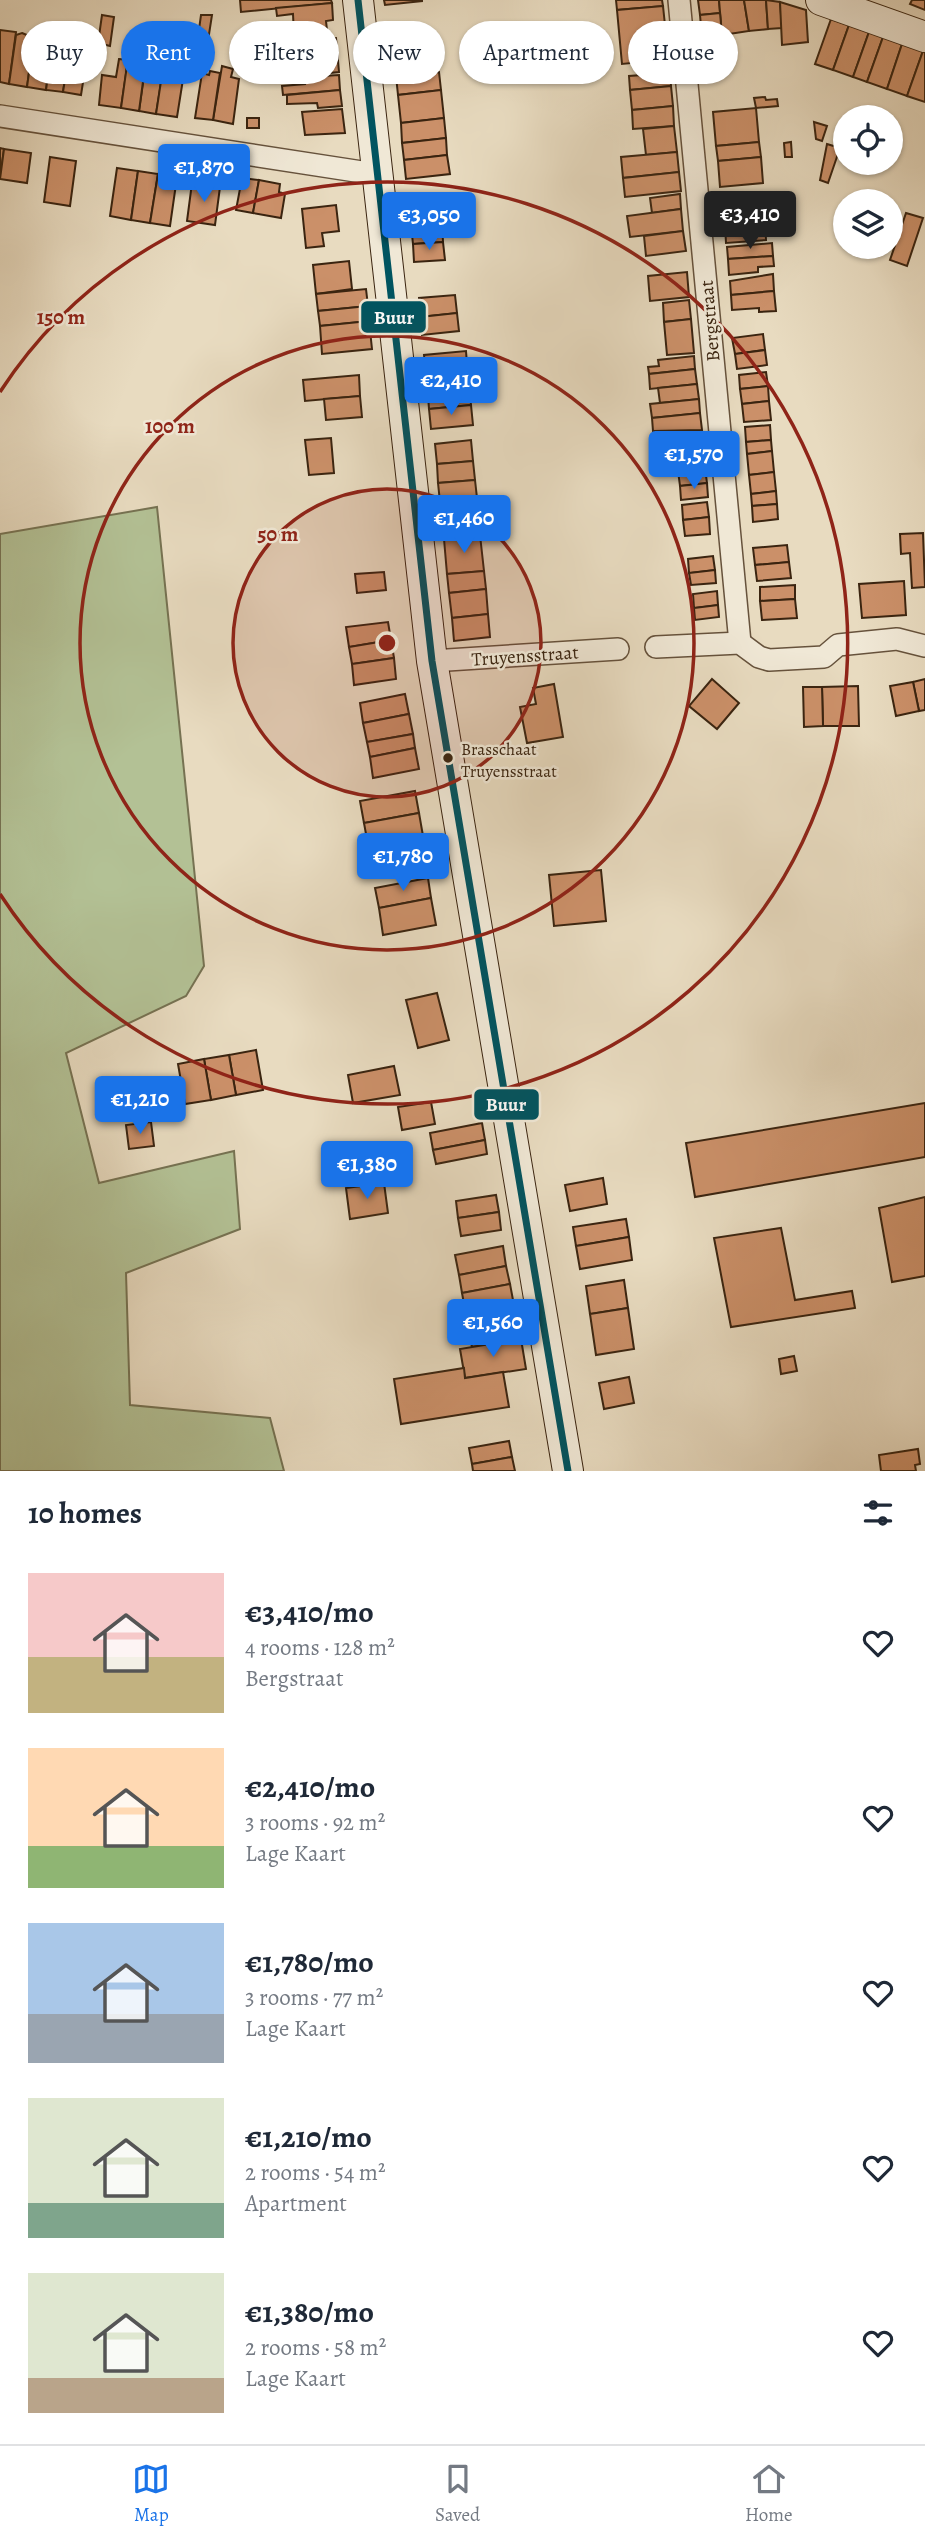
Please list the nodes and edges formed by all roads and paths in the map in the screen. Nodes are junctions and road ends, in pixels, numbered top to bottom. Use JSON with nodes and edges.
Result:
{"nodes":[{"id":1,"x":358,"y":0,"type":"edge"},
{"id":2,"x":679,"y":0,"type":"edge"},
{"id":3,"x":821,"y":0,"type":"edge"},
{"id":4,"x":925,"y":37,"type":"edge"},
{"id":5,"x":0,"y":116,"type":"edge"},
{"id":6,"x":375,"y":174,"type":"junction"},
{"id":7,"x":740,"y":643,"type":"junction"},
{"id":8,"x":925,"y":646,"type":"edge"},
{"id":9,"x":656,"y":647,"type":"dead end"},
{"id":10,"x":618,"y":649,"type":"dead end"},
{"id":11,"x":432,"y":661,"type":"junction"},
{"id":12,"x":568,"y":1471,"type":"edge"}],
"edges":[{"from":1,"to":6,"type":"street"},
{"from":2,"to":7,"type":"street","name":"Bergstraat"},
{"from":3,"to":4,"type":"street"},
{"from":5,"to":6,"type":"street"},
{"from":6,"to":11,"type":"street"},
{"from":7,"to":8,"type":"street"},
{"from":7,"to":9,"type":"street"},
{"from":10,"to":11,"type":"street","name":"Truyensstraat"},
{"from":11,"to":12,"type":"street"}]}
